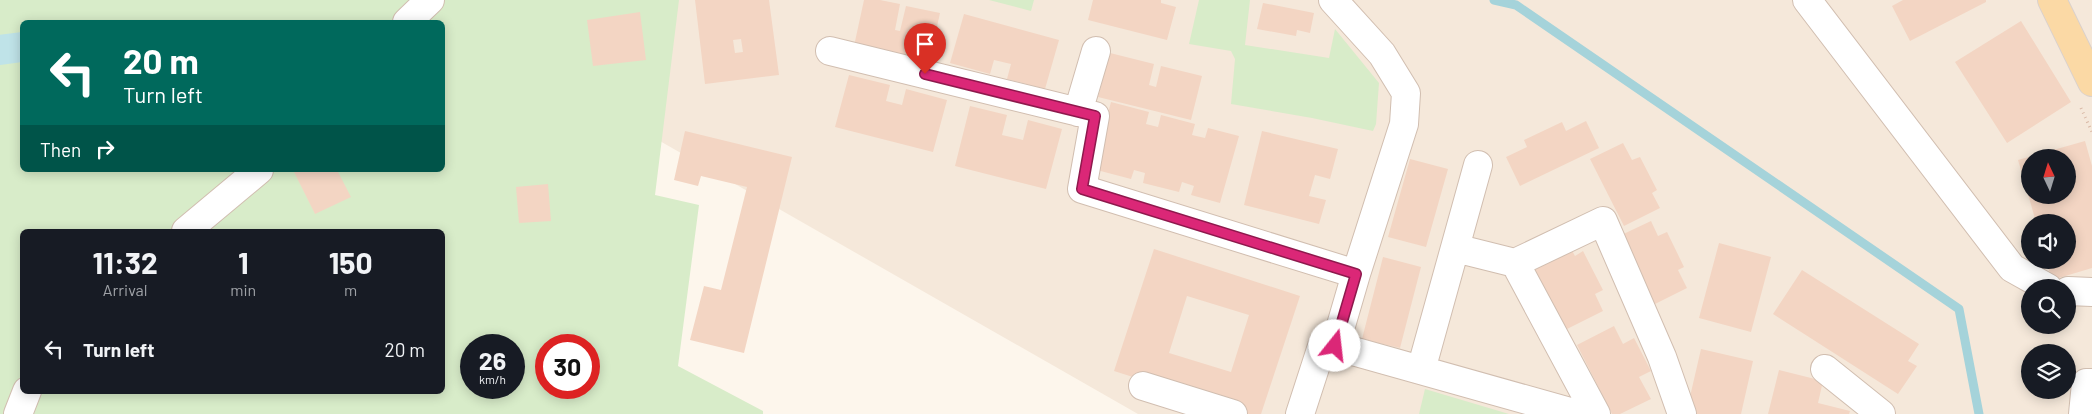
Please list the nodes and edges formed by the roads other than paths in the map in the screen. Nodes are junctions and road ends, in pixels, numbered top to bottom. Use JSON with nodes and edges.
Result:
{"nodes":[{"id":1,"x":430,"y":0,"type":"edge"},
{"id":2,"x":1333,"y":0,"type":"edge"},
{"id":3,"x":1807,"y":0,"type":"edge"},
{"id":4,"x":2052,"y":0,"type":"edge"},
{"id":5,"x":409,"y":20,"type":"edge"},
{"id":6,"x":830,"y":51,"type":"dead end"},
{"id":7,"x":1096,"y":51,"type":"dead end"},
{"id":8,"x":2092,"y":82,"type":"edge"},
{"id":9,"x":1078,"y":112,"type":"junction"},
{"id":10,"x":1478,"y":165,"type":"dead end"},
{"id":11,"x":258,"y":172,"type":"edge"},
{"id":12,"x":188,"y":229,"type":"edge"},
{"id":13,"x":1455,"y":248,"type":"junction"},
{"id":14,"x":1515,"y":263,"type":"junction"},
{"id":15,"x":1356,"y":274,"type":"junction"},
{"id":16,"x":2032,"y":279,"type":"edge"},
{"id":17,"x":2076,"y":291,"type":"edge"},
{"id":18,"x":2092,"y":292,"type":"edge"},
{"id":19,"x":1335,"y":346,"type":"junction"},
{"id":20,"x":1825,"y":369,"type":"dead end"},
{"id":21,"x":1421,"y":370,"type":"junction"},
{"id":22,"x":2092,"y":383,"type":"edge"},
{"id":23,"x":1142,"y":386,"type":"dead end"},
{"id":24,"x":26,"y":394,"type":"edge"},
{"id":25,"x":18,"y":414,"type":"edge"},
{"id":26,"x":1233,"y":414,"type":"edge"},
{"id":27,"x":1300,"y":414,"type":"edge"},
{"id":28,"x":1577,"y":414,"type":"edge"},
{"id":29,"x":1596,"y":414,"type":"edge"},
{"id":30,"x":1682,"y":414,"type":"edge"},
{"id":31,"x":1881,"y":414,"type":"edge"},
{"id":32,"x":2083,"y":414,"type":"edge"}],
"edges":[{"from":1,"to":5,"type":"street"},
{"from":2,"to":15,"type":"street"},
{"from":3,"to":16,"type":"street"},
{"from":4,"to":8,"type":"main road"},
{"from":6,"to":9,"type":"street"},
{"from":7,"to":9,"type":"street"},
{"from":9,"to":15,"type":"street"},
{"from":10,"to":13,"type":"street"},
{"from":11,"to":12,"type":"street"},
{"from":13,"to":14,"type":"street"},
{"from":13,"to":21,"type":"street"},
{"from":14,"to":29,"type":"street"},
{"from":14,"to":30,"type":"street"},
{"from":15,"to":19,"type":"street"},
{"from":17,"to":18,"type":"street"},
{"from":19,"to":21,"type":"street"},
{"from":19,"to":27,"type":"street"},
{"from":20,"to":31,"type":"street"},
{"from":21,"to":28,"type":"street"},
{"from":22,"to":32,"type":"street"},
{"from":23,"to":26,"type":"street"},
{"from":24,"to":25,"type":"street"}]}
